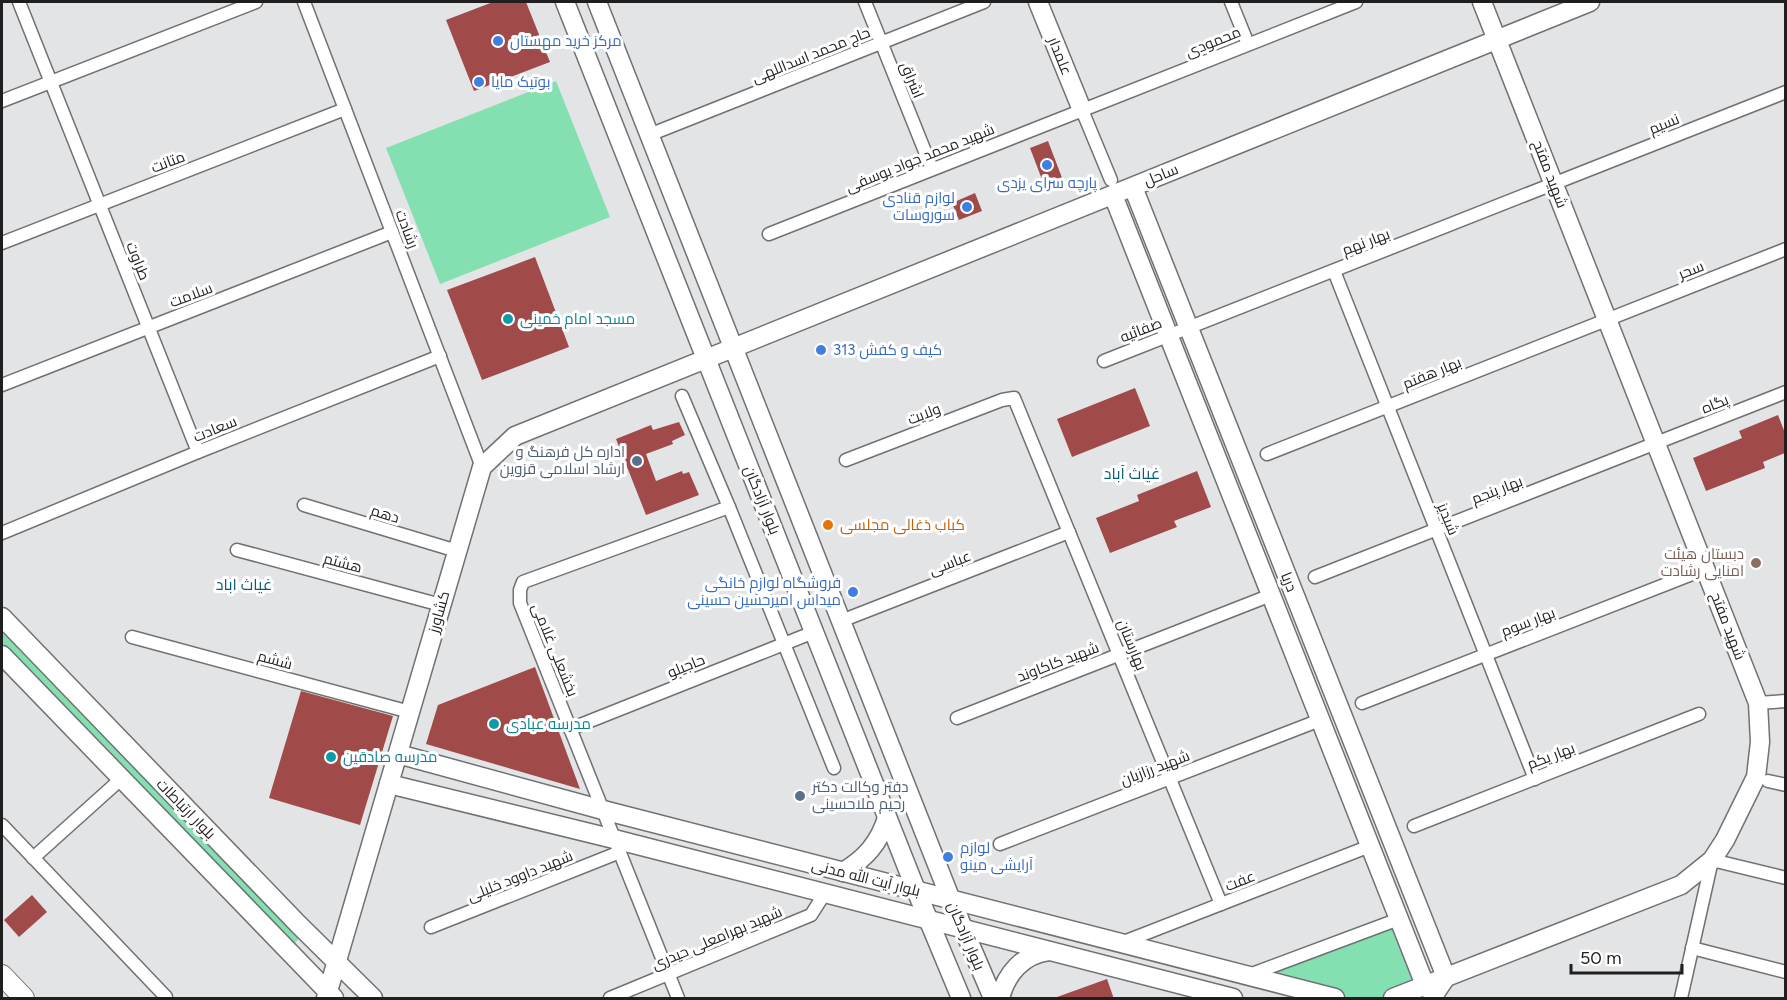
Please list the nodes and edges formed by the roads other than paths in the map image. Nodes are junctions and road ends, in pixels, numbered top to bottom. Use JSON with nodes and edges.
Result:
{"nodes":[{"id":1,"x":19,"y":2,"type":"edge"},
{"id":2,"x":256,"y":2,"type":"edge"},
{"id":3,"x":304,"y":2,"type":"edge"},
{"id":4,"x":565,"y":2,"type":"edge"},
{"id":5,"x":597,"y":2,"type":"edge"},
{"id":6,"x":865,"y":2,"type":"edge"},
{"id":7,"x":984,"y":2,"type":"edge"},
{"id":8,"x":1038,"y":2,"type":"edge"},
{"id":9,"x":1231,"y":2,"type":"edge"},
{"id":10,"x":1356,"y":2,"type":"edge"},
{"id":11,"x":1482,"y":2,"type":"edge"},
{"id":12,"x":1590,"y":2,"type":"edge"},
{"id":13,"x":1497,"y":39,"type":"junction"},
{"id":14,"x":882,"y":43,"type":"junction"},
{"id":15,"x":1248,"y":44,"type":"junction"},
{"id":16,"x":51,"y":81,"type":"junction"},
{"id":17,"x":1785,"y":92,"type":"edge"},
{"id":18,"x":2,"y":100,"type":"edge"},
{"id":19,"x":345,"y":109,"type":"junction"},
{"id":20,"x":1082,"y":110,"type":"junction"},
{"id":21,"x":649,"y":135,"type":"junction"},
{"id":22,"x":932,"y":169,"type":"junction"},
{"id":23,"x":1554,"y":185,"type":"junction"},
{"id":24,"x":1112,"y":187,"type":"junction"},
{"id":25,"x":1133,"y":187,"type":"junction"},
{"id":26,"x":99,"y":205,"type":"junction"},
{"id":27,"x":392,"y":232,"type":"junction"},
{"id":28,"x":769,"y":234,"type":"dead end"},
{"id":29,"x":2,"y":243,"type":"edge"},
{"id":30,"x":1785,"y":249,"type":"edge"},
{"id":31,"x":1334,"y":271,"type":"junction"},
{"id":32,"x":1607,"y":320,"type":"junction"},
{"id":33,"x":1189,"y":327,"type":"junction"},
{"id":34,"x":148,"y":328,"type":"junction"},
{"id":35,"x":1168,"y":336,"type":"junction"},
{"id":36,"x":734,"y":349,"type":"junction"},
{"id":37,"x":440,"y":356,"type":"junction"},
{"id":38,"x":706,"y":360,"type":"junction"},
{"id":39,"x":1104,"y":361,"type":"dead end"},
{"id":40,"x":2,"y":385,"type":"edge"},
{"id":41,"x":1785,"y":392,"type":"edge"},
{"id":42,"x":682,"y":396,"type":"dead end"},
{"id":43,"x":1014,"y":398,"type":"joint"},
{"id":44,"x":1388,"y":406,"type":"junction"},
{"id":45,"x":1656,"y":444,"type":"junction"},
{"id":46,"x":198,"y":452,"type":"junction"},
{"id":47,"x":1267,"y":454,"type":"dead end"},
{"id":48,"x":846,"y":460,"type":"dead end"},
{"id":49,"x":1243,"y":463,"type":"junction"},
{"id":50,"x":482,"y":467,"type":"junction"},
{"id":51,"x":1222,"y":471,"type":"junction"},
{"id":52,"x":304,"y":505,"type":"dead end"},
{"id":53,"x":729,"y":507,"type":"junction"},
{"id":54,"x":1436,"y":529,"type":"junction"},
{"id":55,"x":2,"y":532,"type":"edge"},
{"id":56,"x":1069,"y":532,"type":"junction"},
{"id":57,"x":237,"y":549,"type":"dead end"},
{"id":58,"x":457,"y":551,"type":"junction"},
{"id":59,"x":1705,"y":569,"type":"junction"},
{"id":60,"x":1315,"y":577,"type":"dead end"},
{"id":61,"x":1271,"y":595,"type":"junction"},
{"id":62,"x":441,"y":605,"type":"junction"},
{"id":63,"x":2,"y":617,"type":"edge"},
{"id":64,"x":841,"y":621,"type":"junction"},
{"id":65,"x":814,"y":632,"type":"junction"},
{"id":66,"x":132,"y":637,"type":"dead end"},
{"id":67,"x":784,"y":644,"type":"junction"},
{"id":68,"x":1119,"y":654,"type":"junction"},
{"id":69,"x":1486,"y":654,"type":"junction"},
{"id":70,"x":2,"y":655,"type":"edge"},
{"id":71,"x":1785,"y":701,"type":"edge"},
{"id":72,"x":1362,"y":703,"type":"dead end"},
{"id":73,"x":1758,"y":703,"type":"junction"},
{"id":74,"x":1341,"y":711,"type":"junction"},
{"id":75,"x":410,"y":712,"type":"junction"},
{"id":76,"x":1699,"y":714,"type":"dead end"},
{"id":77,"x":957,"y":718,"type":"dead end"},
{"id":78,"x":1320,"y":720,"type":"junction"},
{"id":79,"x":570,"y":729,"type":"junction"},
{"id":80,"x":398,"y":754,"type":"junction"},
{"id":81,"x":834,"y":768,"type":"dead end"},
{"id":82,"x":1170,"y":778,"type":"junction"},
{"id":83,"x":122,"y":779,"type":"junction"},
{"id":84,"x":1535,"y":779,"type":"junction"},
{"id":85,"x":1768,"y":781,"type":"dead end"},
{"id":86,"x":389,"y":784,"type":"junction"},
{"id":87,"x":1785,"y":785,"type":"edge"},
{"id":88,"x":603,"y":810,"type":"junction"},
{"id":89,"x":887,"y":818,"type":"junction"},
{"id":90,"x":2,"y":825,"type":"edge"},
{"id":91,"x":1414,"y":826,"type":"dead end"},
{"id":92,"x":1000,"y":844,"type":"dead end"},
{"id":93,"x":617,"y":845,"type":"junction"},
{"id":94,"x":1370,"y":846,"type":"junction"},
{"id":95,"x":33,"y":858,"type":"junction"},
{"id":96,"x":1712,"y":860,"type":"junction"},
{"id":97,"x":843,"y":872,"type":"junction"},
{"id":98,"x":1785,"y":878,"type":"edge"},
{"id":99,"x":916,"y":891,"type":"junction"},
{"id":100,"x":825,"y":893,"type":"junction"},
{"id":101,"x":951,"y":900,"type":"junction"},
{"id":102,"x":1221,"y":904,"type":"junction"},
{"id":103,"x":1399,"y":919,"type":"junction"},
{"id":104,"x":928,"y":920,"type":"junction"},
{"id":105,"x":431,"y":927,"type":"dead end"},
{"id":106,"x":963,"y":929,"type":"junction"},
{"id":107,"x":1120,"y":943,"type":"junction"},
{"id":108,"x":1692,"y":948,"type":"junction"},
{"id":109,"x":1049,"y":951,"type":"junction"},
{"id":110,"x":337,"y":961,"type":"junction"},
{"id":111,"x":1785,"y":972,"type":"edge"},
{"id":112,"x":2,"y":975,"type":"edge"},
{"id":113,"x":669,"y":975,"type":"junction"},
{"id":114,"x":1248,"y":976,"type":"junction"},
{"id":115,"x":1446,"y":977,"type":"junction"},
{"id":116,"x":1429,"y":992,"type":"edge"},
{"id":117,"x":330,"y":996,"type":"edge"},
{"id":118,"x":166,"y":997,"type":"dead end"},
{"id":119,"x":24,"y":999,"type":"edge"},
{"id":120,"x":373,"y":999,"type":"edge"},
{"id":121,"x":610,"y":999,"type":"edge"},
{"id":122,"x":678,"y":999,"type":"edge"},
{"id":123,"x":961,"y":999,"type":"edge"},
{"id":124,"x":993,"y":999,"type":"edge"},
{"id":125,"x":1000,"y":999,"type":"edge"},
{"id":126,"x":1233,"y":999,"type":"edge"},
{"id":127,"x":1335,"y":999,"type":"edge"},
{"id":128,"x":1394,"y":999,"type":"edge"},
{"id":129,"x":1681,"y":999,"type":"edge"}],
"edges":[{"from":1,"to":16,"type":"street","name":"طراوت"},
{"from":2,"to":16,"type":"street"},
{"from":3,"to":19,"type":"street","name":"رشادت"},
{"from":4,"to":38,"type":"street","name":"بلوار آزادگان"},
{"from":5,"to":21,"type":"street","name":"بلوار آزادگان"},
{"from":6,"to":14,"type":"street","name":"اشراق"},
{"from":7,"to":14,"type":"street","name":"حاج محمد اسداللهی"},
{"from":8,"to":20,"type":"street","name":"علمدار"},
{"from":9,"to":15,"type":"street"},
{"from":10,"to":15,"type":"street","name":"محمودی"},
{"from":11,"to":13,"type":"street","name":"شهید مفتح"},
{"from":12,"to":13,"type":"street","name":"ساحل"},
{"from":13,"to":23,"type":"street","name":"شهید مفتح"},
{"from":13,"to":25,"type":"street","name":"ساحل"},
{"from":14,"to":21,"type":"street","name":"حاج محمد اسداللهی"},
{"from":14,"to":22,"type":"street","name":"اشراق"},
{"from":15,"to":20,"type":"street","name":"محمودی"},
{"from":16,"to":18,"type":"street"},
{"from":16,"to":26,"type":"street","name":"طراوت"},
{"from":17,"to":23,"type":"street","name":"نسیم"},
{"from":19,"to":26,"type":"street","name":"متانت"},
{"from":19,"to":27,"type":"street","name":"رشادت"},
{"from":20,"to":22,"type":"street","name":"شهید محمد جواد یوسفی"},
{"from":20,"to":24,"type":"street"},
{"from":21,"to":36,"type":"street","name":"بلوار آزادگان"},
{"from":22,"to":28,"type":"street","name":"شهید محمد جواد یوسفی"},
{"from":23,"to":31,"type":"street","name":"بهار نهم"},
{"from":23,"to":32,"type":"street","name":"شهید مفتح"},
{"from":24,"to":25,"type":"street","name":"ساحل"},
{"from":24,"to":35,"type":"street","name":"دریا"},
{"from":24,"to":36,"type":"street","name":"ساحل"},
{"from":25,"to":33,"type":"street","name":"دریا"},
{"from":26,"to":29,"type":"street","name":"متانت"},
{"from":26,"to":34,"type":"street","name":"طراوت"},
{"from":27,"to":34,"type":"street","name":"سلامت"},
{"from":27,"to":37,"type":"street","name":"رشادت"},
{"from":30,"to":32,"type":"street","name":"سحر"},
{"from":31,"to":33,"type":"street","name":"بهار نهم"},
{"from":31,"to":44,"type":"street","name":"شبدیز"},
{"from":32,"to":44,"type":"street","name":"بهار هفتم"},
{"from":32,"to":45,"type":"street","name":"شهید مفتح"},
{"from":33,"to":35,"type":"street","name":"صفائیه"},
{"from":33,"to":49,"type":"street","name":"دریا"},
{"from":34,"to":40,"type":"street","name":"سلامت"},
{"from":34,"to":46,"type":"street","name":"طراوت"},
{"from":35,"to":39,"type":"street","name":"صفائیه"},
{"from":35,"to":51,"type":"street","name":"دریا"},
{"from":36,"to":38,"type":"street","name":"ساحل"},
{"from":36,"to":64,"type":"street","name":"بلوار آزادگان"},
{"from":37,"to":46,"type":"street","name":"سعادت"},
{"from":37,"to":50,"type":"street","name":"رشادت"},
{"from":38,"to":50,"type":"street"},
{"from":38,"to":65,"type":"street","name":"بلوار آزادگان"},
{"from":41,"to":45,"type":"street","name":"پگاه"},
{"from":42,"to":53,"type":"street"},
{"from":43,"to":48,"type":"street","name":"ولایت"},
{"from":43,"to":56,"type":"street","name":"بهارستان"},
{"from":44,"to":47,"type":"street","name":"بهار هفتم"},
{"from":44,"to":54,"type":"street","name":"شبدیز"},
{"from":45,"to":54,"type":"street","name":"بهار پنجم"},
{"from":45,"to":59,"type":"street","name":"شهید مفتح"},
{"from":46,"to":55,"type":"street","name":"سعادت"},
{"from":49,"to":51,"type":"street"},
{"from":49,"to":74,"type":"street","name":"دریا"},
{"from":50,"to":58,"type":"street","name":"کشاورز"},
{"from":51,"to":61,"type":"street","name":"دریا"},
{"from":52,"to":58,"type":"street","name":"دهم"},
{"from":53,"to":67,"type":"street"},
{"from":53,"to":79,"type":"street","name":"بخشعلی غلامی"},
{"from":54,"to":60,"type":"street","name":"بهار پنجم"},
{"from":54,"to":69,"type":"street","name":"شبدیز"},
{"from":56,"to":64,"type":"street","name":"عباسی"},
{"from":56,"to":68,"type":"street","name":"بهارستان"},
{"from":57,"to":62,"type":"street","name":"هشتم"},
{"from":58,"to":62,"type":"street","name":"کشاورز"},
{"from":59,"to":69,"type":"street","name":"بهار سوم"},
{"from":59,"to":73,"type":"street","name":"شهید مفتح"},
{"from":61,"to":68,"type":"street","name":"شهید کاکاوند"},
{"from":61,"to":78,"type":"street","name":"دریا"},
{"from":62,"to":75,"type":"street","name":"کشاورز"},
{"from":63,"to":110,"type":"street","name":"بلوار ارتباطات"},
{"from":64,"to":101,"type":"street","name":"بلوار آزادگان"},
{"from":65,"to":67,"type":"street","name":"حاجیلو"},
{"from":65,"to":89,"type":"street","name":"بلوار آزادگان"},
{"from":66,"to":75,"type":"street","name":"ششم"},
{"from":67,"to":79,"type":"street","name":"حاجیلو"},
{"from":67,"to":81,"type":"street"},
{"from":68,"to":77,"type":"street","name":"شهید کاکاوند"},
{"from":68,"to":82,"type":"street","name":"بهارستان"},
{"from":69,"to":72,"type":"street","name":"بهار سوم"},
{"from":69,"to":84,"type":"street","name":"شبدیز"},
{"from":70,"to":83,"type":"street","name":"بلوار ارتباطات"},
{"from":71,"to":73,"type":"street"},
{"from":73,"to":96,"type":"street","name":"شهید مفتح"},
{"from":74,"to":78,"type":"street"},
{"from":74,"to":115,"type":"street","name":"دریا"},
{"from":75,"to":80,"type":"street","name":"کشاورز"},
{"from":76,"to":84,"type":"street","name":"بهار یکم"},
{"from":78,"to":82,"type":"street","name":"شهید رزازیان"},
{"from":78,"to":94,"type":"street","name":"دریا"},
{"from":79,"to":88,"type":"street","name":"بخشعلی غلامی"},
{"from":80,"to":86,"type":"street","name":"کشاورز"},
{"from":80,"to":88,"type":"street","name":"بلوار آیت الله مدنی"},
{"from":82,"to":92,"type":"street","name":"شهید رزازیان"},
{"from":82,"to":102,"type":"street","name":"بهارستان"},
{"from":83,"to":95,"type":"street"},
{"from":83,"to":117,"type":"street","name":"بلوار ارتباطات"},
{"from":84,"to":91,"type":"street","name":"بهار یکم"},
{"from":85,"to":87,"type":"street"},
{"from":86,"to":93,"type":"street","name":"بلوار آیت الله مدنی"},
{"from":86,"to":110,"type":"street","name":"کشاورز"},
{"from":88,"to":93,"type":"street","name":"بخشعلی غلامی"},
{"from":88,"to":97,"type":"street","name":"بلوار آیت الله مدنی"},
{"from":89,"to":97,"type":"street"},
{"from":89,"to":99,"type":"street","name":"بلوار آزادگان"},
{"from":90,"to":95,"type":"street"},
{"from":93,"to":100,"type":"street","name":"بلوار آیت الله مدنی"},
{"from":93,"to":105,"type":"street","name":"شهید داوود خلیلی"},
{"from":93,"to":113,"type":"street","name":"بخشعلی غلامی"},
{"from":94,"to":102,"type":"street","name":"عفت"},
{"from":94,"to":103,"type":"street","name":"دریا"},
{"from":95,"to":118,"type":"street"},
{"from":96,"to":98,"type":"street"},
{"from":96,"to":108,"type":"street"},
{"from":96,"to":115,"type":"street","name":"شهید مفتح"},
{"from":97,"to":99,"type":"street","name":"بلوار آیت الله مدنی"},
{"from":99,"to":101,"type":"street","name":"بلوار آیت الله مدنی"},
{"from":99,"to":104,"type":"street","name":"بلوار آزادگان"},
{"from":100,"to":104,"type":"street","name":"بلوار آیت الله مدنی"},
{"from":100,"to":113,"type":"street","name":"شهید بهرامعلی حیدری"},
{"from":101,"to":106,"type":"street","name":"بلوار آزادگان"},
{"from":101,"to":107,"type":"street","name":"بلوار آیت الله مدنی"},
{"from":102,"to":107,"type":"street","name":"عفت"},
{"from":103,"to":114,"type":"street"},
{"from":103,"to":116,"type":"street","name":"دریا"},
{"from":104,"to":106,"type":"street","name":"بلوار آیت الله مدنی"},
{"from":104,"to":123,"type":"street","name":"بلوار آزادگان"},
{"from":106,"to":109,"type":"street","name":"بلوار آیت الله مدنی"},
{"from":106,"to":124,"type":"street","name":"بلوار آزادگان"},
{"from":107,"to":114,"type":"street","name":"بلوار آیت الله مدنی"},
{"from":108,"to":111,"type":"street"},
{"from":108,"to":129,"type":"street"},
{"from":109,"to":125,"type":"street"},
{"from":109,"to":126,"type":"street","name":"بلوار آیت الله مدنی"},
{"from":110,"to":117,"type":"street","name":"کشاورز"},
{"from":110,"to":120,"type":"street","name":"بلوار ارتباطات"},
{"from":112,"to":119,"type":"main road"},
{"from":113,"to":121,"type":"street","name":"شهید بهرامعلی حیدری"},
{"from":113,"to":122,"type":"street","name":"بخشعلی غلامی"},
{"from":114,"to":127,"type":"street","name":"بلوار آیت الله مدنی"},
{"from":115,"to":116,"type":"street","name":"شهید مفتح"},
{"from":116,"to":128,"type":"street","name":"شهید مفتح"}]}
